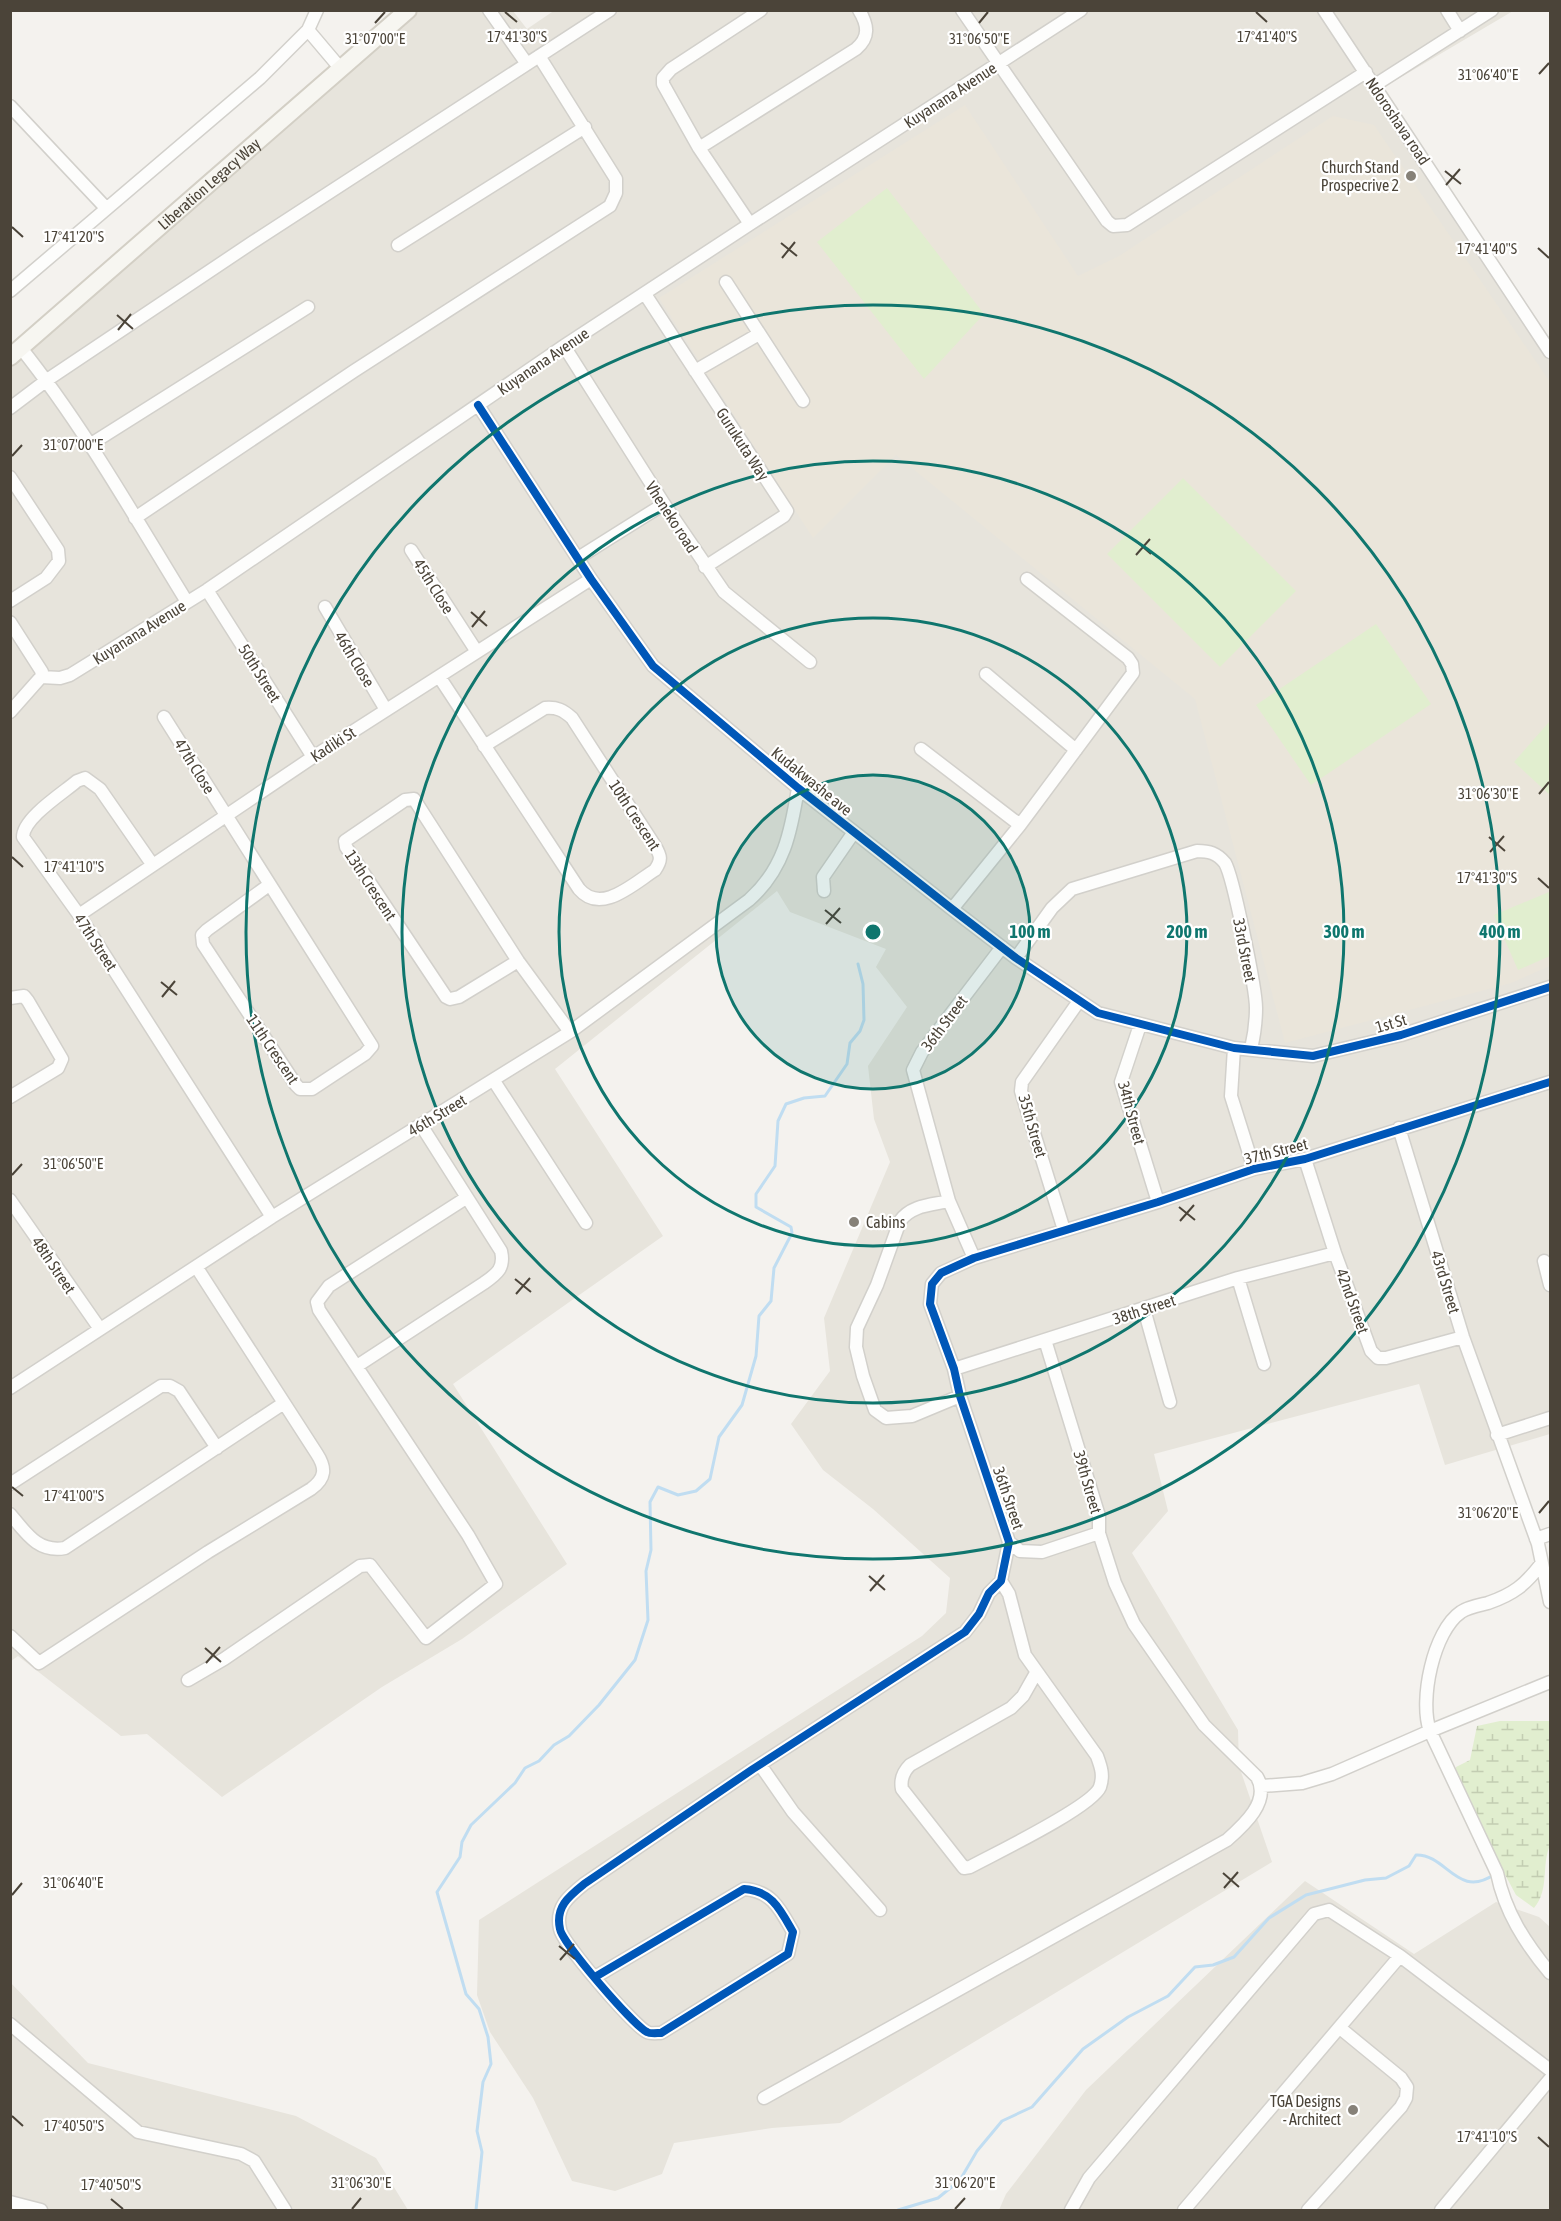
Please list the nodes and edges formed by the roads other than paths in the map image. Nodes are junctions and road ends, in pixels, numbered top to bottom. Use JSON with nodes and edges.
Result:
{"nodes":[{"id":1,"x":317,"y":10,"type":"edge"},
{"id":2,"x":408,"y":10,"type":"edge"},
{"id":3,"x":489,"y":10,"type":"edge"},
{"id":4,"x":610,"y":10,"type":"edge"},
{"id":5,"x":761,"y":10,"type":"edge"},
{"id":6,"x":859,"y":10,"type":"edge"},
{"id":7,"x":962,"y":10,"type":"edge"},
{"id":8,"x":1081,"y":10,"type":"edge"},
{"id":9,"x":1324,"y":10,"type":"edge"},
{"id":10,"x":1447,"y":10,"type":"edge"},
{"id":11,"x":1492,"y":10,"type":"edge"},
{"id":12,"x":308,"y":30,"type":"junction"},
{"id":13,"x":1460,"y":31,"type":"junction"},
{"id":14,"x":539,"y":56,"type":"junction"},
{"id":15,"x":527,"y":64,"type":"junction"},
{"id":16,"x":998,"y":64,"type":"junction"},
{"id":17,"x":341,"y":69,"type":"junction"},
{"id":18,"x":1366,"y":72,"type":"junction"},
{"id":19,"x":1375,"y":86,"type":"junction"},
{"id":20,"x":10,"y":106,"type":"edge"},
{"id":21,"x":585,"y":127,"type":"junction"},
{"id":22,"x":699,"y":148,"type":"junction"},
{"id":23,"x":106,"y":208,"type":"junction"},
{"id":24,"x":750,"y":224,"type":"junction"},
{"id":25,"x":398,"y":244,"type":"dead end"},
{"id":26,"x":726,"y":282,"type":"dead end"},
{"id":27,"x":10,"y":291,"type":"edge"},
{"id":28,"x":645,"y":294,"type":"junction"},
{"id":29,"x":308,"y":307,"type":"dead end"},
{"id":30,"x":759,"y":334,"type":"junction"},
{"id":31,"x":564,"y":346,"type":"junction"},
{"id":32,"x":16,"y":352,"type":"edge"},
{"id":33,"x":1551,"y":352,"type":"edge"},
{"id":34,"x":695,"y":371,"type":"junction"},
{"id":35,"x":47,"y":380,"type":"junction"},
{"id":36,"x":803,"y":401,"type":"dead end"},
{"id":37,"x":478,"y":405,"type":"junction"},
{"id":38,"x":10,"y":408,"type":"edge"},
{"id":39,"x":91,"y":444,"type":"junction"},
{"id":40,"x":10,"y":477,"type":"edge"},
{"id":41,"x":664,"y":504,"type":"junction"},
{"id":42,"x":135,"y":518,"type":"junction"},
{"id":43,"x":411,"y":550,"type":"dead end"},
{"id":44,"x":578,"y":558,"type":"junction"},
{"id":45,"x":705,"y":567,"type":"junction"},
{"id":46,"x":591,"y":579,"type":"junction"},
{"id":47,"x":1027,"y":579,"type":"dead end"},
{"id":48,"x":207,"y":590,"type":"junction"},
{"id":49,"x":10,"y":601,"type":"edge"},
{"id":50,"x":187,"y":602,"type":"junction"},
{"id":51,"x":325,"y":608,"type":"dead end"},
{"id":52,"x":10,"y":622,"type":"edge"},
{"id":53,"x":477,"y":652,"type":"junction"},
{"id":54,"x":810,"y":662,"type":"dead end"},
{"id":55,"x":986,"y":674,"type":"dead end"},
{"id":56,"x":41,"y":677,"type":"junction"},
{"id":57,"x":440,"y":678,"type":"junction"},
{"id":58,"x":386,"y":710,"type":"junction"},
{"id":59,"x":10,"y":712,"type":"edge"},
{"id":60,"x":164,"y":717,"type":"dead end"},
{"id":61,"x":484,"y":746,"type":"junction"},
{"id":62,"x":921,"y":749,"type":"dead end"},
{"id":63,"x":1076,"y":750,"type":"junction"},
{"id":64,"x":313,"y":757,"type":"junction"},
{"id":65,"x":798,"y":788,"type":"junction"},
{"id":66,"x":226,"y":815,"type":"junction"},
{"id":67,"x":1020,"y":825,"type":"junction"},
{"id":68,"x":854,"y":832,"type":"junction"},
{"id":69,"x":152,"y":864,"type":"junction"},
{"id":70,"x":269,"y":885,"type":"junction"},
{"id":71,"x":824,"y":891,"type":"dead end"},
{"id":72,"x":952,"y":909,"type":"junction"},
{"id":73,"x":79,"y":915,"type":"junction"},
{"id":74,"x":1002,"y":947,"type":"junction"},
{"id":75,"x":1016,"y":958,"type":"junction"},
{"id":76,"x":518,"y":961,"type":"junction"},
{"id":77,"x":1551,"y":987,"type":"edge"},
{"id":78,"x":10,"y":998,"type":"edge"},
{"id":79,"x":1079,"y":1001,"type":"junction"},
{"id":80,"x":1140,"y":1025,"type":"junction"},
{"id":81,"x":570,"y":1032,"type":"junction"},
{"id":82,"x":1234,"y":1048,"type":"junction"},
{"id":83,"x":1251,"y":1049,"type":"junction"},
{"id":84,"x":494,"y":1081,"type":"junction"},
{"id":85,"x":1551,"y":1082,"type":"edge"},
{"id":86,"x":10,"y":1097,"type":"edge"},
{"id":87,"x":421,"y":1125,"type":"junction"},
{"id":88,"x":1399,"y":1128,"type":"junction"},
{"id":89,"x":1305,"y":1159,"type":"junction"},
{"id":90,"x":1254,"y":1169,"type":"junction"},
{"id":91,"x":466,"y":1198,"type":"junction"},
{"id":92,"x":10,"y":1200,"type":"edge"},
{"id":93,"x":949,"y":1201,"type":"junction"},
{"id":94,"x":1158,"y":1202,"type":"junction"},
{"id":95,"x":272,"y":1217,"type":"junction"},
{"id":96,"x":586,"y":1223,"type":"dead end"},
{"id":97,"x":1064,"y":1230,"type":"junction"},
{"id":98,"x":1335,"y":1253,"type":"junction"},
{"id":99,"x":974,"y":1258,"type":"junction"},
{"id":100,"x":1544,"y":1261,"type":"dead end"},
{"id":101,"x":196,"y":1268,"type":"junction"},
{"id":102,"x":1238,"y":1278,"type":"junction"},
{"id":103,"x":1551,"y":1285,"type":"edge"},
{"id":104,"x":1144,"y":1309,"type":"junction"},
{"id":105,"x":100,"y":1329,"type":"junction"},
{"id":106,"x":1463,"y":1337,"type":"junction"},
{"id":107,"x":1045,"y":1340,"type":"junction"},
{"id":108,"x":1264,"y":1364,"type":"dead end"},
{"id":109,"x":357,"y":1366,"type":"junction"},
{"id":110,"x":954,"y":1369,"type":"junction"},
{"id":111,"x":10,"y":1388,"type":"edge"},
{"id":112,"x":960,"y":1396,"type":"junction"},
{"id":113,"x":1170,"y":1402,"type":"dead end"},
{"id":114,"x":284,"y":1403,"type":"junction"},
{"id":115,"x":1551,"y":1418,"type":"edge"},
{"id":116,"x":1497,"y":1435,"type":"junction"},
{"id":117,"x":217,"y":1448,"type":"junction"},
{"id":118,"x":10,"y":1484,"type":"edge"},
{"id":119,"x":10,"y":1514,"type":"edge"},
{"id":120,"x":1099,"y":1533,"type":"junction"},
{"id":121,"x":1551,"y":1534,"type":"edge"},
{"id":122,"x":1536,"y":1539,"type":"junction"},
{"id":123,"x":1009,"y":1542,"type":"junction"},
{"id":124,"x":1542,"y":1563,"type":"junction"},
{"id":125,"x":1001,"y":1581,"type":"junction"},
{"id":126,"x":1551,"y":1602,"type":"edge"},
{"id":127,"x":10,"y":1636,"type":"edge"},
{"id":128,"x":1036,"y":1673,"type":"junction"},
{"id":129,"x":188,"y":1680,"type":"dead end"},
{"id":130,"x":1551,"y":1682,"type":"edge"},
{"id":131,"x":1430,"y":1731,"type":"junction"},
{"id":132,"x":761,"y":1766,"type":"junction"},
{"id":133,"x":1262,"y":1786,"type":"junction"},
{"id":134,"x":880,"y":1910,"type":"dead end"},
{"id":135,"x":1400,"y":1956,"type":"junction"},
{"id":136,"x":1551,"y":1973,"type":"edge"},
{"id":137,"x":595,"y":1977,"type":"junction"},
{"id":138,"x":10,"y":2024,"type":"edge"},
{"id":139,"x":1340,"y":2028,"type":"junction"},
{"id":140,"x":1551,"y":2070,"type":"edge"},
{"id":141,"x":1551,"y":2079,"type":"edge"},
{"id":142,"x":764,"y":2098,"type":"dead end"},
{"id":143,"x":10,"y":2202,"type":"edge"},
{"id":144,"x":41,"y":2211,"type":"edge"},
{"id":145,"x":285,"y":2211,"type":"edge"},
{"id":146,"x":1071,"y":2211,"type":"edge"},
{"id":147,"x":1184,"y":2211,"type":"edge"},
{"id":148,"x":1308,"y":2211,"type":"edge"},
{"id":149,"x":1441,"y":2211,"type":"edge"}],
"edges":[{"from":1,"to":12,"type":"street"},
{"from":2,"to":17,"type":"main road","name":"Liberation Legacy Way"},
{"from":3,"to":15,"type":"street"},
{"from":4,"to":14,"type":"street"},
{"from":5,"to":22,"type":"street"},
{"from":6,"to":22,"type":"street"},
{"from":7,"to":16,"type":"street"},
{"from":8,"to":16,"type":"street","name":"Kuyanana Avenue"},
{"from":9,"to":18,"type":"street","name":"Ndoroshava road"},
{"from":10,"to":13,"type":"street"},
{"from":11,"to":13,"type":"street"},
{"from":12,"to":17,"type":"street"},
{"from":12,"to":23,"type":"street"},
{"from":13,"to":19,"type":"street"},
{"from":14,"to":15,"type":"street"},
{"from":14,"to":21,"type":"street"},
{"from":15,"to":35,"type":"street"},
{"from":16,"to":18,"type":"street"},
{"from":16,"to":24,"type":"street","name":"Kuyanana Avenue"},
{"from":17,"to":32,"type":"main road","name":"Liberation Legacy Way"},
{"from":18,"to":19,"type":"street","name":"Ndoroshava road"},
{"from":19,"to":33,"type":"street","name":"Ndoroshava road"},
{"from":20,"to":23,"type":"street"},
{"from":21,"to":25,"type":"street"},
{"from":21,"to":42,"type":"street"},
{"from":22,"to":24,"type":"street"},
{"from":23,"to":27,"type":"street"},
{"from":24,"to":28,"type":"street","name":"Kuyanana Avenue"},
{"from":26,"to":30,"type":"street"},
{"from":28,"to":31,"type":"street","name":"Kuyanana Avenue"},
{"from":28,"to":34,"type":"street","name":"Gurukuta Way"},
{"from":29,"to":39,"type":"street"},
{"from":30,"to":34,"type":"street"},
{"from":30,"to":36,"type":"street"},
{"from":31,"to":37,"type":"street","name":"Kuyanana Avenue"},
{"from":31,"to":41,"type":"street","name":"Vheneko road"},
{"from":32,"to":35,"type":"street"},
{"from":34,"to":45,"type":"street","name":"Gurukuta Way"},
{"from":35,"to":38,"type":"street"},
{"from":35,"to":39,"type":"street"},
{"from":37,"to":44,"type":"street","name":"Kudakwashe ave"},
{"from":37,"to":48,"type":"street","name":"Kuyanana Avenue"},
{"from":39,"to":42,"type":"street"},
{"from":40,"to":49,"type":"street"},
{"from":41,"to":44,"type":"street"},
{"from":41,"to":45,"type":"street","name":"Vheneko road"},
{"from":42,"to":50,"type":"street"},
{"from":43,"to":53,"type":"street","name":"45th Close"},
{"from":44,"to":46,"type":"street","name":"Kudakwashe ave"},
{"from":45,"to":54,"type":"street","name":"Vheneko road"},
{"from":46,"to":53,"type":"street","name":"Kadiki St"},
{"from":46,"to":65,"type":"street","name":"Kudakwashe ave"},
{"from":47,"to":63,"type":"street"},
{"from":48,"to":50,"type":"street","name":"Kuyanana Avenue"},
{"from":48,"to":64,"type":"street","name":"50th Street"},
{"from":50,"to":56,"type":"street","name":"Kuyanana Avenue"},
{"from":51,"to":58,"type":"street","name":"46th Close"},
{"from":52,"to":56,"type":"street"},
{"from":53,"to":57,"type":"street","name":"Kadiki St"},
{"from":55,"to":63,"type":"street"},
{"from":56,"to":59,"type":"street"},
{"from":57,"to":58,"type":"street","name":"Kadiki St"},
{"from":57,"to":61,"type":"street","name":"10th Crescent"},
{"from":58,"to":64,"type":"street","name":"Kadiki St"},
{"from":60,"to":66,"type":"street","name":"47th Close"},
{"from":61,"to":61,"type":"street","name":"10th Crescent"},
{"from":62,"to":67,"type":"street"},
{"from":63,"to":67,"type":"street"},
{"from":64,"to":66,"type":"street","name":"Kadiki St"},
{"from":65,"to":68,"type":"street","name":"Kudakwashe ave"},
{"from":65,"to":81,"type":"street","name":"46th Street"},
{"from":66,"to":69,"type":"street","name":"Kadiki St"},
{"from":66,"to":70,"type":"street","name":"11th Crescent"},
{"from":67,"to":72,"type":"street"},
{"from":68,"to":71,"type":"street"},
{"from":68,"to":72,"type":"street","name":"Kudakwashe ave"},
{"from":69,"to":73,"type":"street","name":"Kadiki St"},
{"from":69,"to":73,"type":"street","name":"47th Street"},
{"from":70,"to":70,"type":"street","name":"11th Crescent"},
{"from":72,"to":74,"type":"street","name":"Kudakwashe ave"},
{"from":73,"to":95,"type":"street","name":"47th Street"},
{"from":74,"to":75,"type":"street","name":"Kudakwashe ave"},
{"from":74,"to":93,"type":"street","name":"36th Street"},
{"from":75,"to":79,"type":"street","name":"Kudakwashe ave"},
{"from":75,"to":83,"type":"street","name":"33rd Street"},
{"from":76,"to":76,"type":"street","name":"13th Crescent"},
{"from":76,"to":81,"type":"street","name":"13th Crescent"},
{"from":77,"to":83,"type":"street","name":"1st St"},
{"from":78,"to":86,"type":"street"},
{"from":79,"to":80,"type":"street","name":"Kudakwashe ave"},
{"from":79,"to":97,"type":"street","name":"35th Street"},
{"from":80,"to":82,"type":"street","name":"Kudakwashe ave"},
{"from":80,"to":94,"type":"street","name":"34th Street"},
{"from":81,"to":84,"type":"street","name":"46th Street"},
{"from":82,"to":83,"type":"street","name":"1st St"},
{"from":82,"to":90,"type":"street"},
{"from":84,"to":87,"type":"street","name":"46th Street"},
{"from":84,"to":96,"type":"street"},
{"from":85,"to":88,"type":"street","name":"37th Street"},
{"from":87,"to":91,"type":"street"},
{"from":87,"to":95,"type":"street","name":"46th Street"},
{"from":88,"to":89,"type":"street","name":"37th Street"},
{"from":88,"to":106,"type":"street","name":"43rd Street"},
{"from":89,"to":90,"type":"street","name":"37th Street"},
{"from":89,"to":98,"type":"street","name":"42nd Street"},
{"from":90,"to":94,"type":"street","name":"37th Street"},
{"from":91,"to":109,"type":"street"},
{"from":91,"to":109,"type":"street"},
{"from":92,"to":105,"type":"street","name":"48th Street"},
{"from":93,"to":99,"type":"street","name":"36th Street"},
{"from":93,"to":112,"type":"street"},
{"from":94,"to":97,"type":"street","name":"37th Street"},
{"from":95,"to":101,"type":"street","name":"46th Street"},
{"from":97,"to":99,"type":"street","name":"37th Street"},
{"from":98,"to":102,"type":"street","name":"38th Street"},
{"from":98,"to":106,"type":"street","name":"42nd Street"},
{"from":99,"to":110,"type":"street","name":"36th Street"},
{"from":100,"to":103,"type":"street"},
{"from":101,"to":105,"type":"street","name":"46th Street"},
{"from":101,"to":114,"type":"street"},
{"from":102,"to":104,"type":"street","name":"38th Street"},
{"from":102,"to":108,"type":"street"},
{"from":104,"to":107,"type":"street","name":"38th Street"},
{"from":104,"to":113,"type":"street"},
{"from":105,"to":111,"type":"street","name":"46th Street"},
{"from":106,"to":116,"type":"street","name":"43rd Street"},
{"from":107,"to":110,"type":"street","name":"38th Street"},
{"from":107,"to":120,"type":"street","name":"39th Street"},
{"from":109,"to":129,"type":"street"},
{"from":110,"to":112,"type":"street","name":"36th Street"},
{"from":112,"to":123,"type":"street","name":"36th Street"},
{"from":114,"to":117,"type":"street"},
{"from":114,"to":127,"type":"street"},
{"from":115,"to":116,"type":"street"},
{"from":116,"to":122,"type":"street","name":"43rd Street"},
{"from":117,"to":118,"type":"street"},
{"from":117,"to":119,"type":"street"},
{"from":120,"to":123,"type":"street","name":"39th Street"},
{"from":120,"to":133,"type":"street"},
{"from":121,"to":122,"type":"street"},
{"from":122,"to":124,"type":"street","name":"43rd Street"},
{"from":123,"to":125,"type":"street","name":"36th Street"},
{"from":124,"to":126,"type":"street","name":"43rd Street"},
{"from":124,"to":131,"type":"street"},
{"from":125,"to":128,"type":"street"},
{"from":125,"to":132,"type":"street","name":"36th Street"},
{"from":128,"to":128,"type":"street"},
{"from":130,"to":131,"type":"street"},
{"from":131,"to":133,"type":"street"},
{"from":131,"to":136,"type":"street"},
{"from":132,"to":134,"type":"street"},
{"from":132,"to":137,"type":"street","name":"36th Street"},
{"from":133,"to":142,"type":"street"},
{"from":135,"to":139,"type":"street"},
{"from":135,"to":140,"type":"street"},
{"from":135,"to":146,"type":"street"},
{"from":137,"to":137,"type":"street"},
{"from":138,"to":145,"type":"street"},
{"from":139,"to":147,"type":"street"},
{"from":139,"to":148,"type":"street"},
{"from":141,"to":149,"type":"street"},
{"from":143,"to":144,"type":"street"}]}
